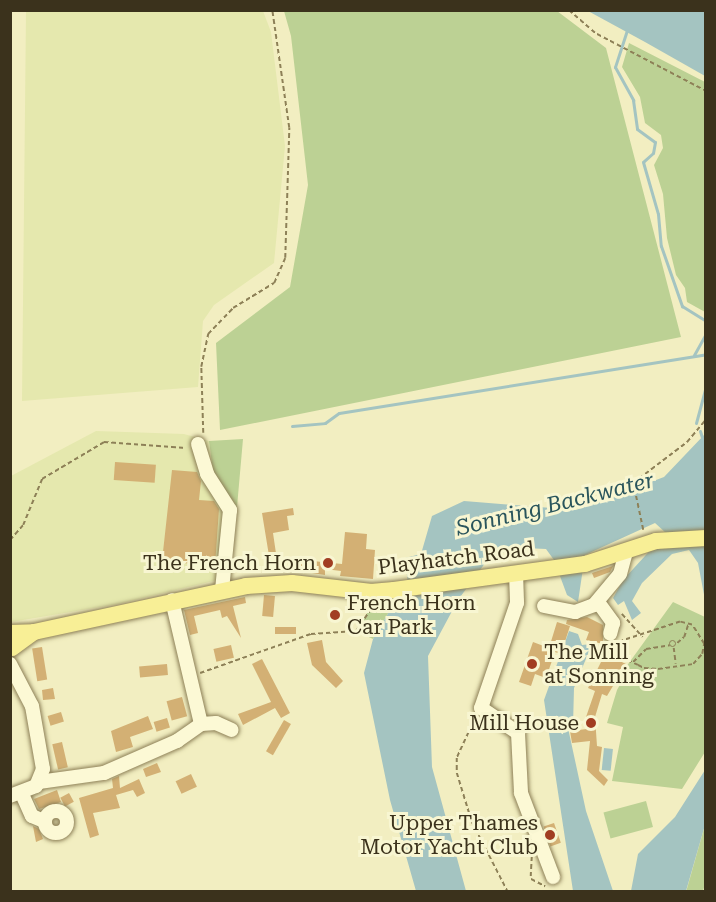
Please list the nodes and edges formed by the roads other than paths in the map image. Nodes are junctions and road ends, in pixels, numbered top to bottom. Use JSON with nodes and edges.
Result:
{"nodes":[{"id":1,"x":198,"y":444,"type":"road end"},
{"id":2,"x":705,"y":538,"type":"edge"},
{"id":3,"x":626,"y":551,"type":"junction"},
{"id":4,"x":521,"y":573,"type":"junction"},
{"id":5,"x":222,"y":590,"type":"junction"},
{"id":6,"x":172,"y":600,"type":"junction"},
{"id":7,"x":598,"y":602,"type":"junction"},
{"id":8,"x":544,"y":606,"type":"dead end"},
{"id":9,"x":610,"y":634,"type":"dead end"},
{"id":10,"x":11,"y":647,"type":"edge"},
{"id":11,"x":201,"y":724,"type":"junction"},
{"id":12,"x":232,"y":730,"type":"dead end"},
{"id":13,"x":39,"y":782,"type":"junction"},
{"id":14,"x":16,"y":795,"type":"edge"},
{"id":15,"x":44,"y":821,"type":"dead end"},
{"id":16,"x":553,"y":877,"type":"road end"}],
"edges":[{"from":1,"to":5,"type":"street"},
{"from":2,"to":3,"type":"main road","name":"Playhatch Road"},
{"from":3,"to":4,"type":"main road","name":"Playhatch Road"},
{"from":3,"to":7,"type":"street"},
{"from":4,"to":5,"type":"main road","name":"Playhatch Road"},
{"from":4,"to":16,"type":"street"},
{"from":5,"to":6,"type":"main road","name":"Playhatch Road"},
{"from":6,"to":10,"type":"main road","name":"Playhatch Road"},
{"from":6,"to":11,"type":"street"},
{"from":7,"to":8,"type":"street"},
{"from":7,"to":9,"type":"street"},
{"from":10,"to":13,"type":"street"},
{"from":11,"to":12,"type":"street"},
{"from":11,"to":13,"type":"street"},
{"from":13,"to":14,"type":"street"},
{"from":14,"to":15,"type":"street"}]}
